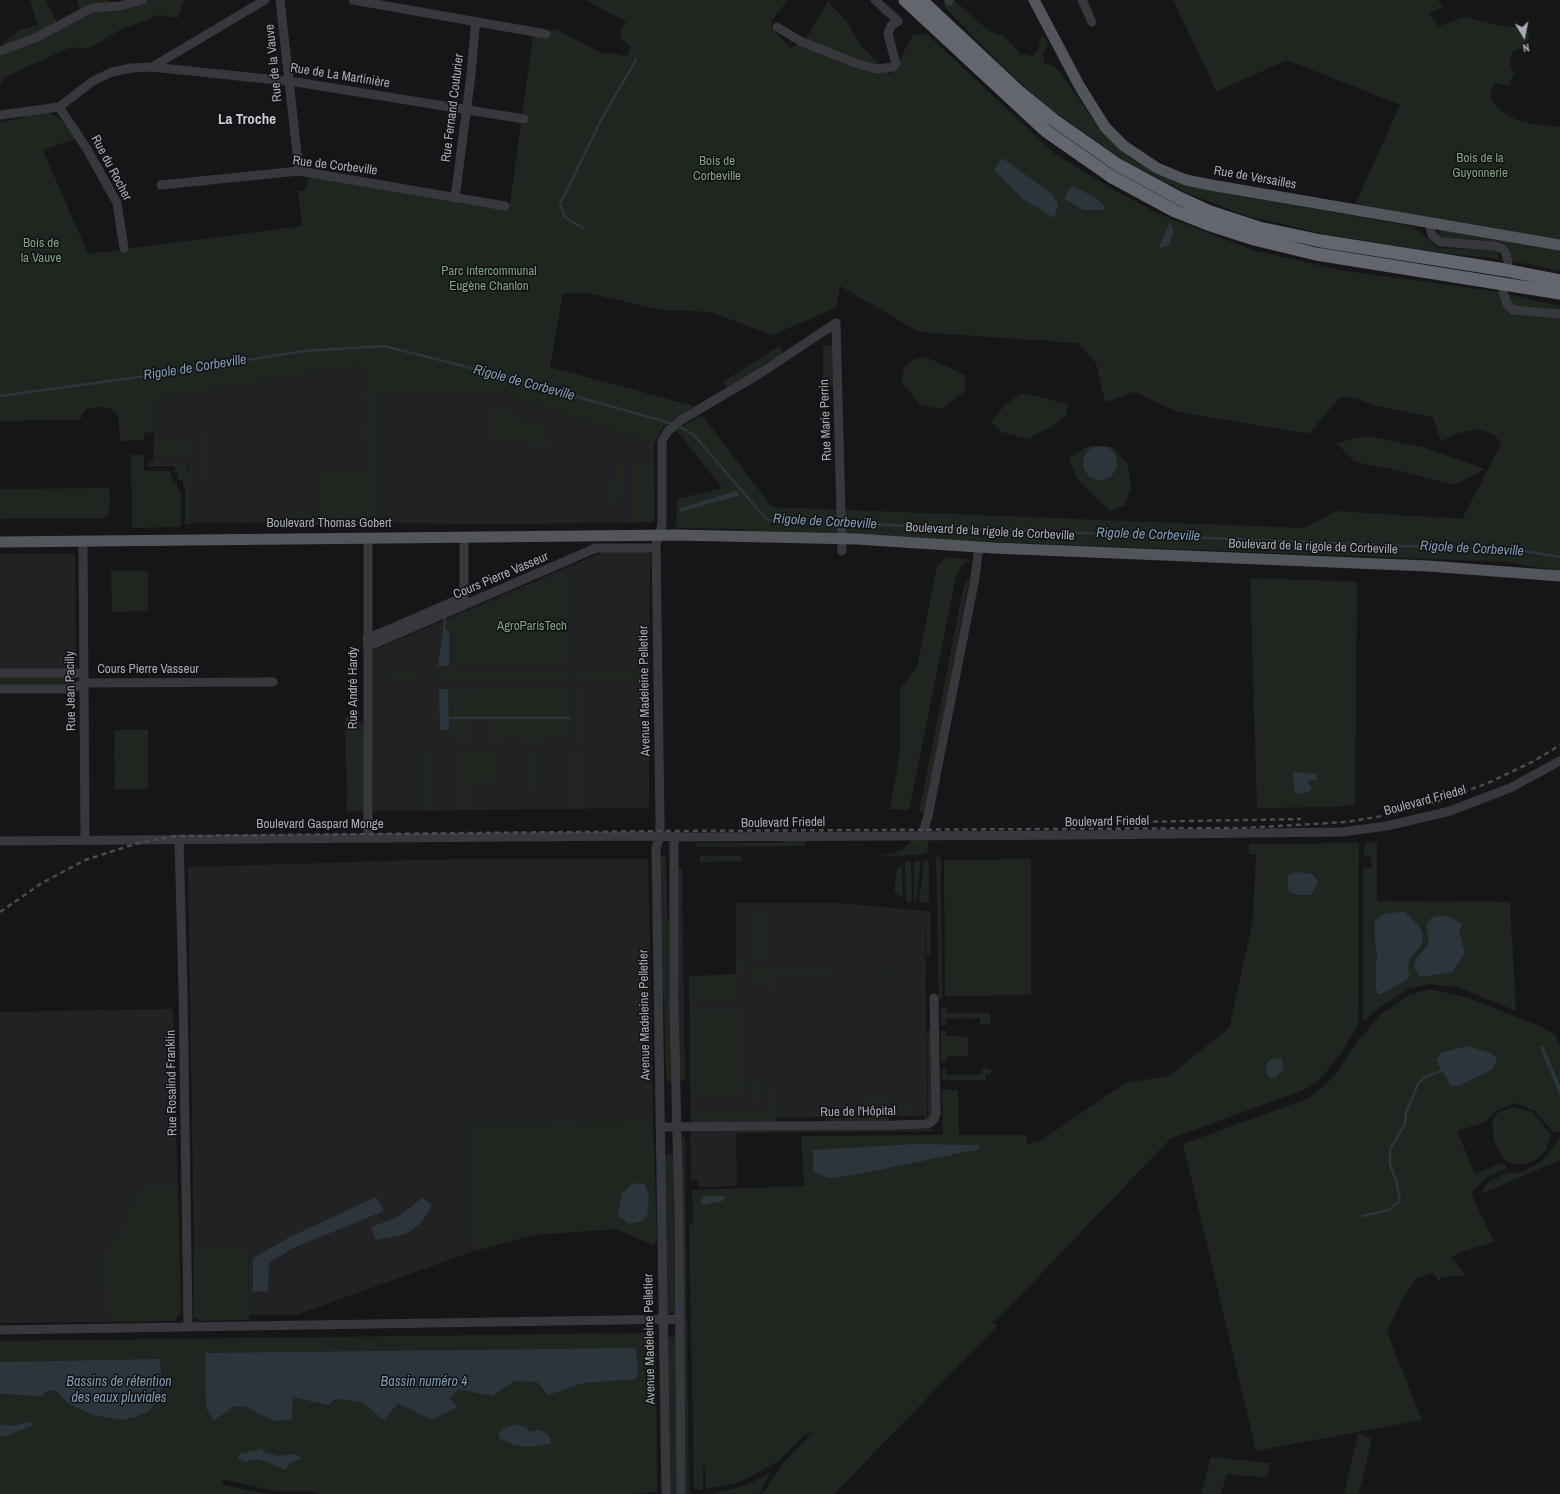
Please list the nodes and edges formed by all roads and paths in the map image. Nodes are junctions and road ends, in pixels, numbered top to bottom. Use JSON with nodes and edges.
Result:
{"nodes":[{"id":1,"x":142,"y":0,"type":"edge"},
{"id":2,"x":265,"y":0,"type":"edge"},
{"id":3,"x":280,"y":0,"type":"edge"},
{"id":4,"x":353,"y":0,"type":"edge"},
{"id":5,"x":875,"y":0,"type":"edge"},
{"id":6,"x":905,"y":0,"type":"edge"},
{"id":7,"x":921,"y":0,"type":"edge"},
{"id":8,"x":1034,"y":0,"type":"edge"},
{"id":9,"x":1082,"y":0,"type":"edge"},
{"id":10,"x":477,"y":22,"type":"junction"},
{"id":11,"x":1092,"y":22,"type":"dead end"},
{"id":12,"x":777,"y":27,"type":"dead end"},
{"id":13,"x":546,"y":34,"type":"dead end"},
{"id":14,"x":0,"y":51,"type":"edge"},
{"id":15,"x":152,"y":68,"type":"junction"},
{"id":16,"x":288,"y":81,"type":"junction"},
{"id":17,"x":59,"y":107,"type":"junction"},
{"id":18,"x":465,"y":110,"type":"junction"},
{"id":19,"x":0,"y":114,"type":"edge"},
{"id":20,"x":524,"y":119,"type":"dead end"},
{"id":21,"x":299,"y":172,"type":"junction"},
{"id":22,"x":161,"y":185,"type":"dead end"},
{"id":23,"x":455,"y":198,"type":"junction"},
{"id":24,"x":505,"y":206,"type":"dead end"},
{"id":25,"x":1429,"y":222,"type":"junction"},
{"id":26,"x":1560,"y":245,"type":"edge"},
{"id":27,"x":124,"y":248,"type":"dead end"},
{"id":28,"x":1508,"y":262,"type":"dead end"},
{"id":29,"x":1560,"y":281,"type":"edge"},
{"id":30,"x":1503,"y":292,"type":"dead end"},
{"id":31,"x":1560,"y":293,"type":"edge"},
{"id":32,"x":1560,"y":314,"type":"edge"},
{"id":33,"x":668,"y":432,"type":"joint"},
{"id":34,"x":842,"y":534,"type":"junction"},
{"id":35,"x":657,"y":535,"type":"junction"},
{"id":36,"x":464,"y":538,"type":"junction"},
{"id":37,"x":368,"y":539,"type":"junction"},
{"id":38,"x":83,"y":540,"type":"junction"},
{"id":39,"x":0,"y":542,"type":"edge"},
{"id":40,"x":979,"y":546,"type":"junction"},
{"id":41,"x":649,"y":548,"type":"dead end"},
{"id":42,"x":842,"y":551,"type":"dead end"},
{"id":43,"x":1560,"y":576,"type":"edge"},
{"id":44,"x":367,"y":643,"type":"junction"},
{"id":45,"x":84,"y":672,"type":"junction"},
{"id":46,"x":0,"y":673,"type":"edge"},
{"id":47,"x":273,"y":682,"type":"dead end"},
{"id":48,"x":84,"y":683,"type":"junction"},
{"id":49,"x":0,"y":689,"type":"edge"},
{"id":50,"x":1560,"y":761,"type":"edge"},
{"id":51,"x":641,"y":836,"type":"joint"},
{"id":52,"x":660,"y":836,"type":"junction"},
{"id":53,"x":922,"y":836,"type":"junction"},
{"id":54,"x":674,"y":837,"type":"junction"},
{"id":55,"x":368,"y":838,"type":"junction"},
{"id":56,"x":179,"y":839,"type":"junction"},
{"id":57,"x":85,"y":840,"type":"junction"},
{"id":58,"x":0,"y":841,"type":"edge"},
{"id":59,"x":934,"y":998,"type":"dead end"},
{"id":60,"x":660,"y":1127,"type":"junction"},
{"id":61,"x":678,"y":1127,"type":"junction"},
{"id":62,"x":663,"y":1319,"type":"junction"},
{"id":63,"x":680,"y":1319,"type":"junction"},
{"id":64,"x":188,"y":1327,"type":"junction"},
{"id":65,"x":0,"y":1330,"type":"edge"},
{"id":66,"x":666,"y":1494,"type":"edge"},
{"id":67,"x":680,"y":1494,"type":"edge"}],
"edges":[{"from":1,"to":14,"type":"street"},
{"from":2,"to":15,"type":"street"},
{"from":3,"to":16,"type":"street","name":"Rue de la Vauve"},
{"from":4,"to":10,"type":"street"},
{"from":5,"to":12,"type":"street"},
{"from":6,"to":31,"type":"highway"},
{"from":7,"to":29,"type":"highway"},
{"from":8,"to":25,"type":"main road","name":"Rue de Versailles"},
{"from":9,"to":11,"type":"street"},
{"from":10,"to":13,"type":"street"},
{"from":10,"to":18,"type":"street","name":"Rue Fernand Couturier"},
{"from":15,"to":16,"type":"street","name":"Rue de La Martinière"},
{"from":15,"to":17,"type":"street","name":"Rue de La Martinière"},
{"from":16,"to":18,"type":"street","name":"Rue de La Martinière"},
{"from":16,"to":21,"type":"street","name":"Rue de la Vauve"},
{"from":17,"to":19,"type":"street"},
{"from":17,"to":27,"type":"street","name":"Rue du Rocher"},
{"from":18,"to":20,"type":"street","name":"Rue de La Martinière"},
{"from":18,"to":23,"type":"street","name":"Rue Fernand Couturier"},
{"from":21,"to":22,"type":"street","name":"Rue de Corbeville"},
{"from":21,"to":23,"type":"street","name":"Rue de Corbeville"},
{"from":23,"to":24,"type":"street","name":"Rue de Corbeville"},
{"from":25,"to":26,"type":"main road","name":"Rue de Versailles"},
{"from":25,"to":28,"type":"street"},
{"from":30,"to":32,"type":"street"},
{"from":33,"to":34,"type":"street","name":"Rue Marie Perrin"},
{"from":33,"to":35,"type":"street","name":"Avenue Madeleine Pelletier"},
{"from":34,"to":35,"type":"main road","name":"Boulevard de la rigole de Corbeville"},
{"from":34,"to":40,"type":"main road","name":"Boulevard de la rigole de Corbeville"},
{"from":34,"to":42,"type":"street","name":"Rue Marie Perrin"},
{"from":35,"to":36,"type":"main road","name":"Boulevard Thomas Gobert"},
{"from":35,"to":52,"type":"street","name":"Avenue Madeleine Pelletier"},
{"from":36,"to":37,"type":"main road","name":"Boulevard Thomas Gobert"},
{"from":36,"to":44,"type":"street"},
{"from":37,"to":38,"type":"main road","name":"Boulevard Thomas Gobert"},
{"from":37,"to":44,"type":"street","name":"Rue André Hardy"},
{"from":38,"to":39,"type":"main road","name":"Boulevard Thomas Gobert"},
{"from":38,"to":45,"type":"street","name":"Rue Jean Pacilly"},
{"from":40,"to":43,"type":"main road","name":"Boulevard de la rigole de Corbeville"},
{"from":40,"to":53,"type":"street"},
{"from":41,"to":44,"type":"street","name":"Cours Pierre Vasseur"},
{"from":44,"to":55,"type":"street","name":"Rue André Hardy"},
{"from":45,"to":46,"type":"street"},
{"from":45,"to":48,"type":"street","name":"Rue Jean Pacilly"},
{"from":47,"to":48,"type":"street","name":"Cours Pierre Vasseur"},
{"from":48,"to":49,"type":"street","name":"Cours Pierre Vasseur"},
{"from":48,"to":57,"type":"street","name":"Rue Jean Pacilly"},
{"from":50,"to":53,"type":"street","name":"Boulevard Friedel"},
{"from":51,"to":52,"type":"street","name":"Boulevard Friedel"},
{"from":51,"to":55,"type":"street","name":"Boulevard Gaspard Monge"},
{"from":52,"to":54,"type":"street","name":"Boulevard Friedel"},
{"from":52,"to":60,"type":"street","name":"Avenue Madeleine Pelletier"},
{"from":53,"to":54,"type":"street","name":"Boulevard Friedel"},
{"from":54,"to":61,"type":"street"},
{"from":55,"to":56,"type":"street","name":"Boulevard Gaspard Monge"},
{"from":56,"to":57,"type":"street","name":"Boulevard Gaspard Monge"},
{"from":56,"to":64,"type":"street","name":"Rue Rosalind Franklin"},
{"from":57,"to":58,"type":"street","name":"Boulevard Gaspard Monge"},
{"from":59,"to":61,"type":"street","name":"Rue de l'Hôpital"},
{"from":60,"to":61,"type":"street","name":"Rue de l'Hôpital"},
{"from":60,"to":62,"type":"street","name":"Avenue Madeleine Pelletier"},
{"from":61,"to":63,"type":"street"},
{"from":62,"to":63,"type":"street"},
{"from":62,"to":64,"type":"street"},
{"from":62,"to":66,"type":"street","name":"Avenue Madeleine Pelletier"},
{"from":63,"to":67,"type":"street"},
{"from":64,"to":65,"type":"street"}]}
